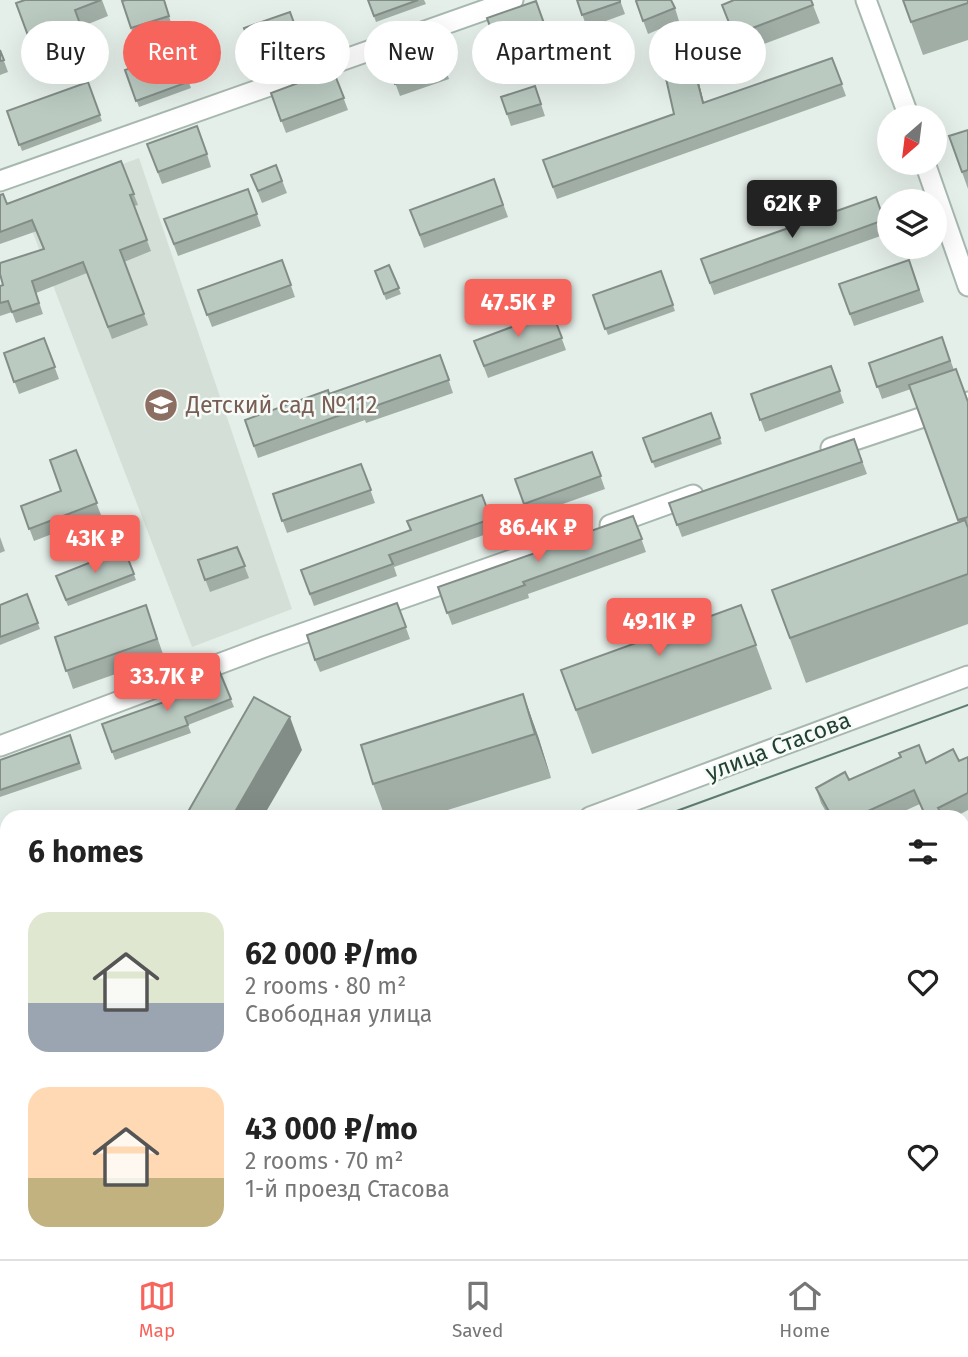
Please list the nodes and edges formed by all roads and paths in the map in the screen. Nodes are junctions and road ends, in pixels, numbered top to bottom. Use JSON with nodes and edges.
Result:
{"nodes":[{"id":1,"x":513,"y":0,"type":"edge"},
{"id":2,"x":866,"y":0,"type":"edge"},
{"id":3,"x":905,"y":105,"type":"edge"},
{"id":4,"x":929,"y":175,"type":"edge"},
{"id":5,"x":0,"y":181,"type":"edge"},
{"id":6,"x":968,"y":286,"type":"edge"},
{"id":7,"x":968,"y":402,"type":"edge"},
{"id":8,"x":810,"y":455,"type":"edge"},
{"id":9,"x":709,"y":490,"type":"edge"},
{"id":10,"x":968,"y":676,"type":"edge"},
{"id":11,"x":0,"y":746,"type":"edge"},
{"id":12,"x":609,"y":810,"type":"edge"}],
"edges":[{"from":1,"to":5,"type":"street"},
{"from":2,"to":3,"type":"street"},
{"from":4,"to":6,"type":"street"},
{"from":7,"to":8,"type":"street"},
{"from":9,"to":11,"type":"street"},
{"from":10,"to":12,"type":"street","name":"улица Стасова"}]}
